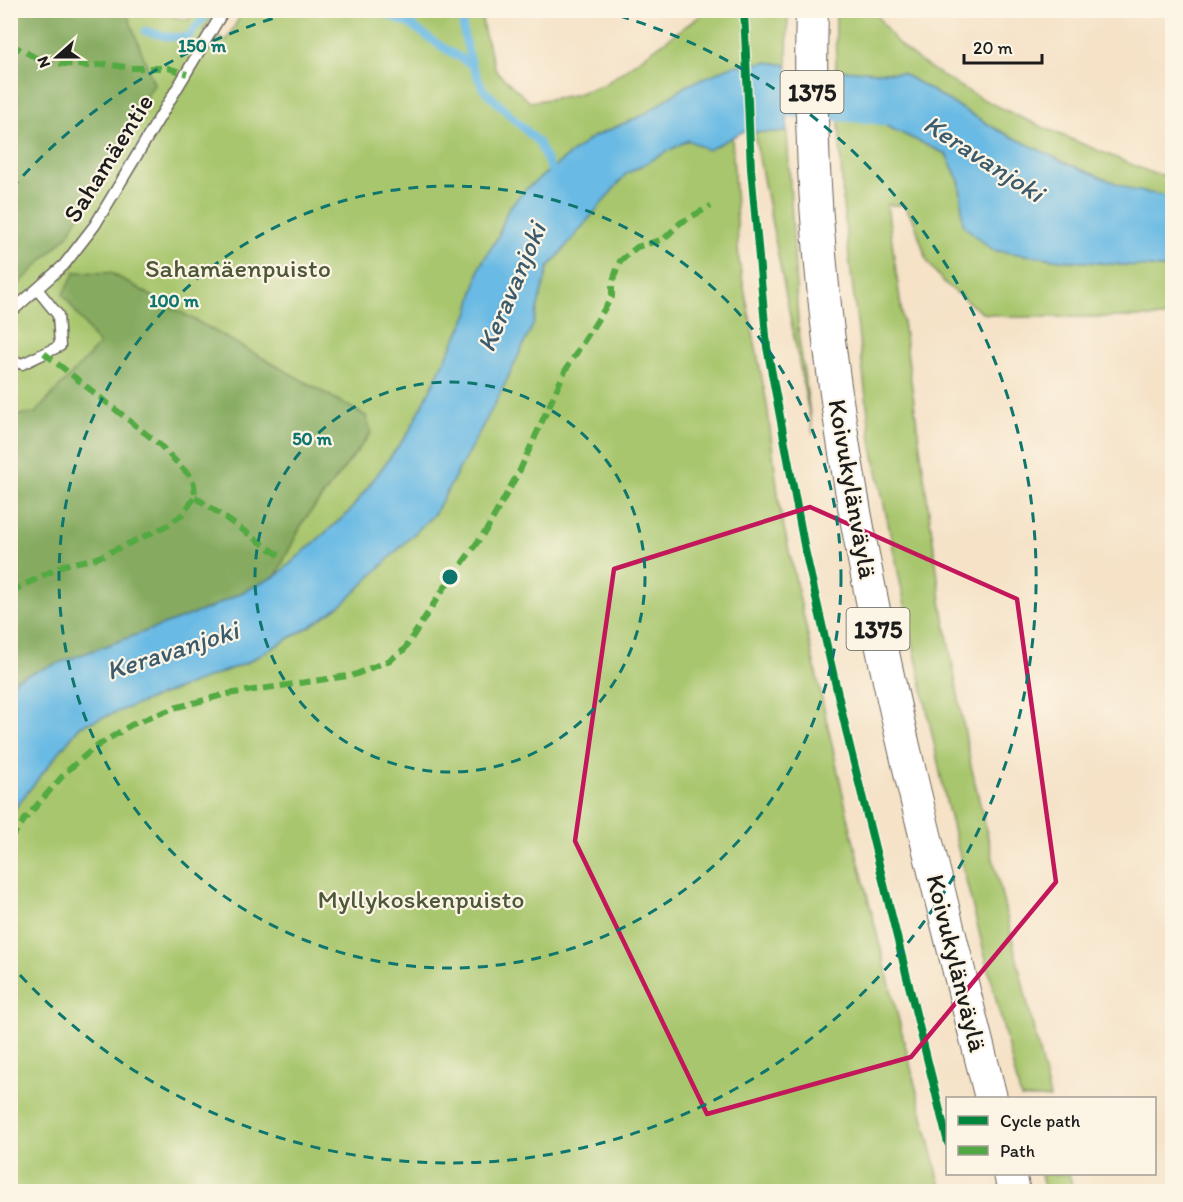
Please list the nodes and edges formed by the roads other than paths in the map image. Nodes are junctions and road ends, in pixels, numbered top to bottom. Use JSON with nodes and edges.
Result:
{"nodes":[{"id":1,"x":224,"y":10,"type":"edge"},
{"id":2,"x":812,"y":22,"type":"edge"},
{"id":3,"x":36,"y":289,"type":"junction"},
{"id":4,"x":10,"y":313,"type":"edge"},
{"id":5,"x":10,"y":359,"type":"edge"},
{"id":6,"x":991,"y":1097,"type":"edge"},
{"id":7,"x":1010,"y":1175,"type":"edge"},
{"id":8,"x":1014,"y":1191,"type":"edge"}],
"edges":[{"from":1,"to":3,"type":"lane","name":"Sahamäentie"},
{"from":2,"to":6,"type":"main road","name":"Koivukylänväylä","number":"1375"},
{"from":3,"to":4,"type":"lane","name":"Sahamäentie"},
{"from":3,"to":5,"type":"lane"},
{"from":7,"to":8,"type":"main road"}]}
